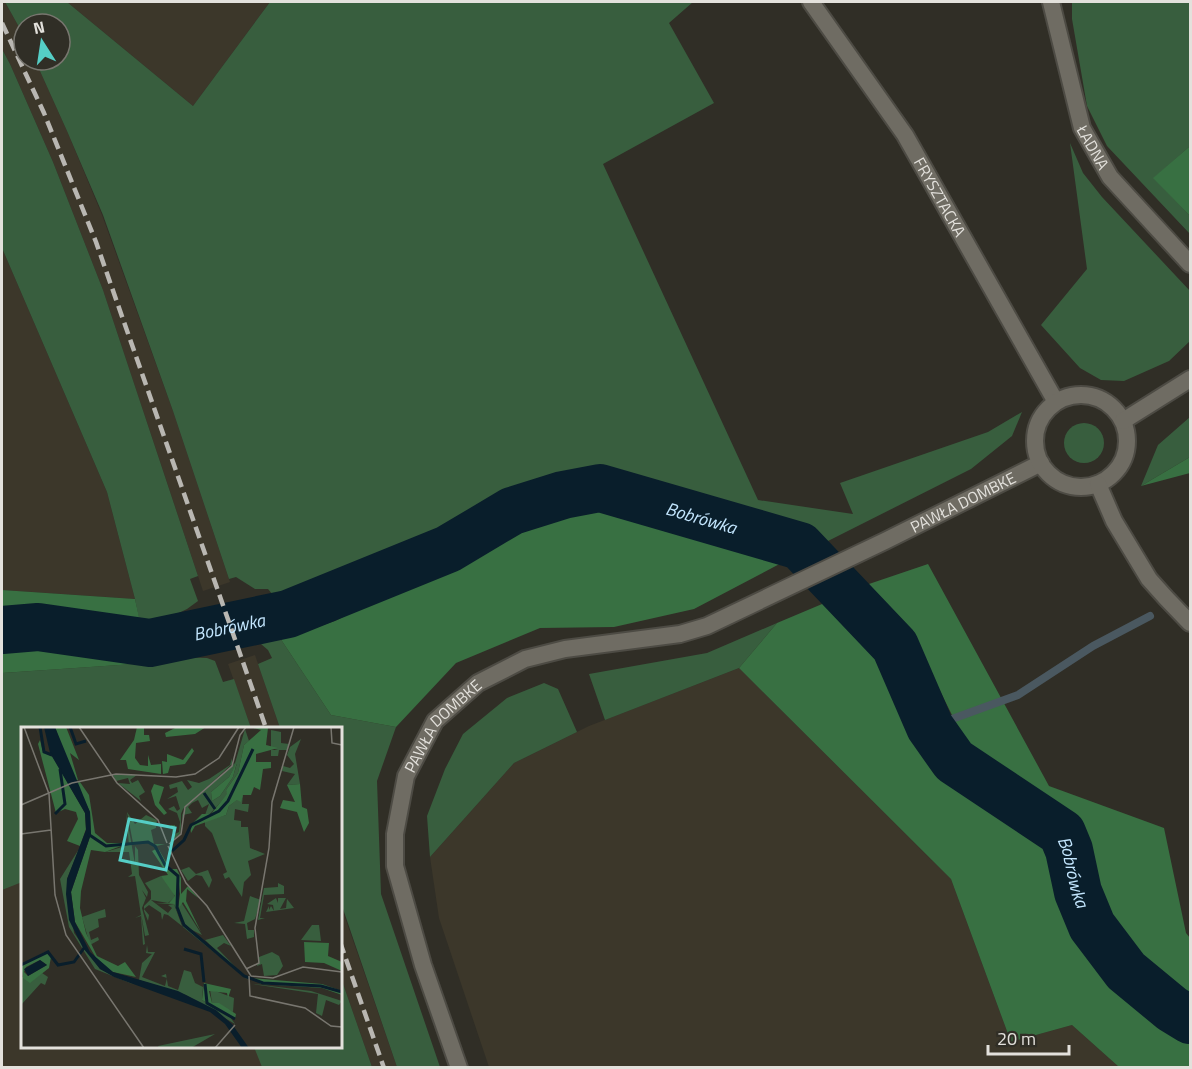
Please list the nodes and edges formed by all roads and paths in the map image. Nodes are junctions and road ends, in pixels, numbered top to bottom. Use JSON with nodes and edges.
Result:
{"nodes":[{"id":1,"x":811,"y":2,"type":"edge"},
{"id":2,"x":1051,"y":2,"type":"edge"},
{"id":3,"x":1191,"y":264,"type":"edge"},
{"id":4,"x":1191,"y":378,"type":"edge"},
{"id":5,"x":1056,"y":402,"type":"junction"},
{"id":6,"x":1123,"y":421,"type":"junction"},
{"id":7,"x":1041,"y":463,"type":"junction"},
{"id":8,"x":1098,"y":484,"type":"junction"},
{"id":9,"x":1191,"y":623,"type":"edge"},
{"id":10,"x":459,"y":1068,"type":"edge"}],
"edges":[{"from":1,"to":5,"type":"street","name":"FRYSZTACKA"},
{"from":2,"to":3,"type":"street","name":"ŁADNA"},
{"from":4,"to":6,"type":"street"},
{"from":5,"to":6,"type":"street"},
{"from":5,"to":7,"type":"street"},
{"from":6,"to":8,"type":"street"},
{"from":7,"to":8,"type":"street"},
{"from":7,"to":10,"type":"street","name":"PAWŁA DOMBKE"},
{"from":8,"to":9,"type":"street"}]}
